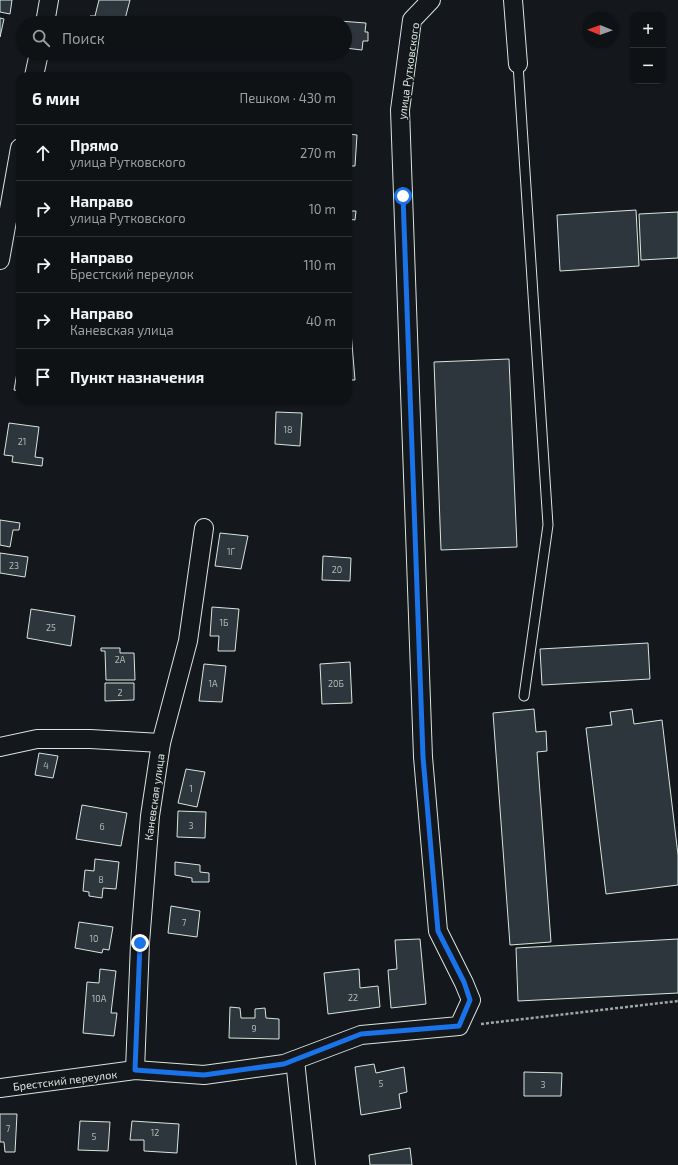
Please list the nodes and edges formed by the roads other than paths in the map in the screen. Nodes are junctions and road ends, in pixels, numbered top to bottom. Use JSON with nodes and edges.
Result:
{"nodes":[{"id":1,"x":49,"y":0,"type":"edge"},
{"id":2,"x":431,"y":0,"type":"edge"},
{"id":3,"x":513,"y":0,"type":"edge"},
{"id":4,"x":46,"y":16,"type":"edge"},
{"id":5,"x":37,"y":60,"type":"edge"},
{"id":6,"x":518,"y":64,"type":"joint"},
{"id":7,"x":35,"y":72,"type":"edge"},
{"id":8,"x":16,"y":170,"type":"edge"},
{"id":9,"x":0,"y":260,"type":"edge"},
{"id":10,"x":204,"y":528,"type":"dead end"},
{"id":11,"x":524,"y":696,"type":"dead end"},
{"id":12,"x":161,"y":743,"type":"junction"},
{"id":13,"x":0,"y":747,"type":"edge"},
{"id":14,"x":459,"y":1026,"type":"joint"},
{"id":15,"x":295,"y":1060,"type":"junction"},
{"id":16,"x":135,"y":1070,"type":"junction"},
{"id":17,"x":0,"y":1088,"type":"edge"},
{"id":18,"x":306,"y":1165,"type":"edge"}],
"edges":[{"from":1,"to":4,"type":"street"},
{"from":2,"to":14,"type":"street","name":"улица Рутковского"},
{"from":3,"to":6,"type":"street"},
{"from":5,"to":7,"type":"street"},
{"from":6,"to":11,"type":"lane"},
{"from":8,"to":9,"type":"street"},
{"from":10,"to":12,"type":"street","name":"Каневская улица"},
{"from":12,"to":13,"type":"street"},
{"from":12,"to":16,"type":"street","name":"Каневская улица"},
{"from":14,"to":15,"type":"street","name":"Брестский переулок"},
{"from":15,"to":16,"type":"street","name":"Брестский переулок"},
{"from":15,"to":18,"type":"street"},
{"from":16,"to":17,"type":"street","name":"Брестский переулок"}]}
